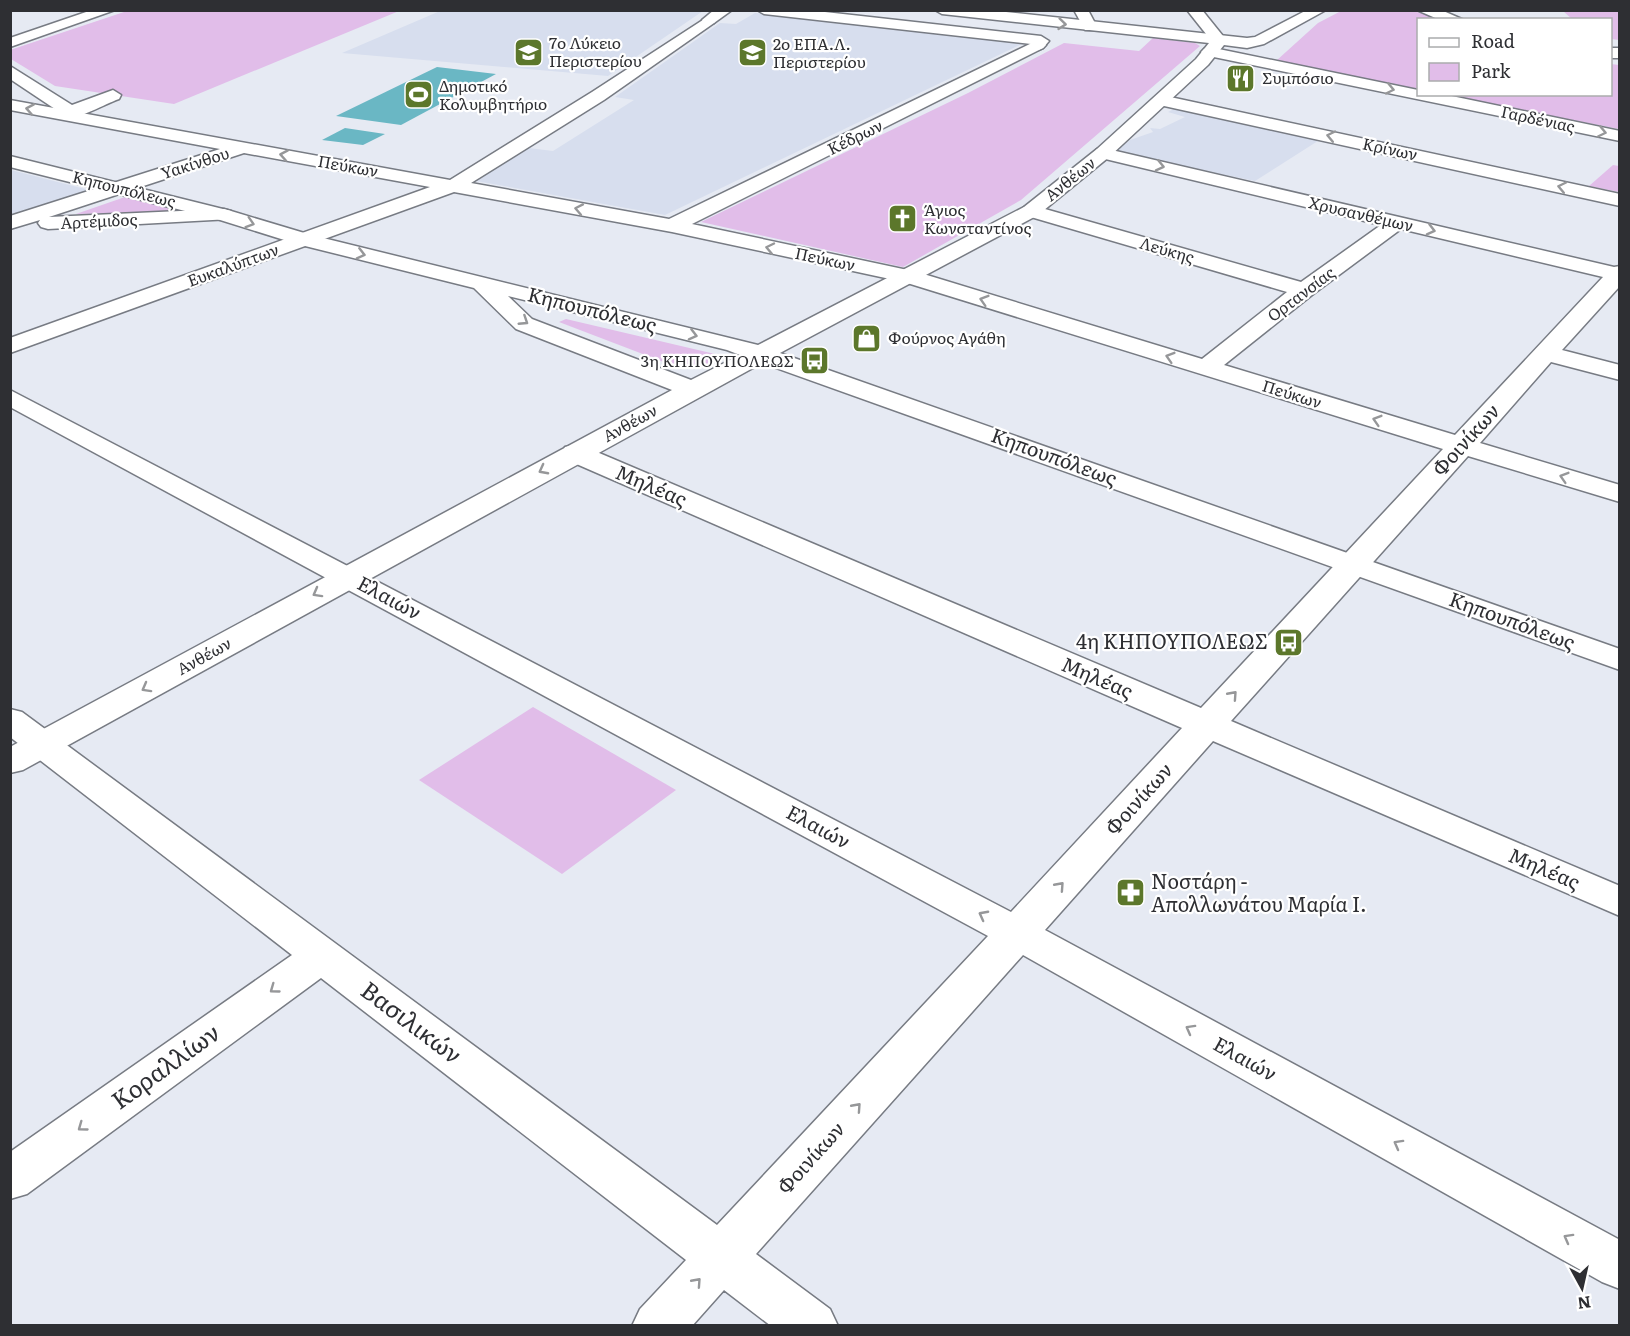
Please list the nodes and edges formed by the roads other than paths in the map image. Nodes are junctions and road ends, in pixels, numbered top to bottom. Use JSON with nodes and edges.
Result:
{"nodes":[{"id":1,"x":108,"y":10,"type":"edge"},
{"id":2,"x":725,"y":10,"type":"edge"},
{"id":3,"x":764,"y":10,"type":"edge"},
{"id":4,"x":942,"y":10,"type":"edge"},
{"id":5,"x":1081,"y":10,"type":"edge"},
{"id":6,"x":1194,"y":10,"type":"edge"},
{"id":7,"x":1424,"y":10,"type":"edge"},
{"id":8,"x":1312,"y":11,"type":"edge"},
{"id":9,"x":974,"y":12,"type":"edge"},
{"id":10,"x":1450,"y":18,"type":"edge"},
{"id":11,"x":1090,"y":27,"type":"junction"},
{"id":12,"x":10,"y":42,"type":"edge"},
{"id":13,"x":1214,"y":47,"type":"junction"},
{"id":14,"x":15,"y":78,"type":"edge"},
{"id":15,"x":1417,"y":92,"type":"edge"},
{"id":16,"x":113,"y":95,"type":"dead end"},
{"id":17,"x":1438,"y":96,"type":"edge"},
{"id":18,"x":1161,"y":100,"type":"junction"},
{"id":19,"x":10,"y":105,"type":"edge"},
{"id":20,"x":67,"y":113,"type":"junction"},
{"id":21,"x":1620,"y":136,"type":"edge"},
{"id":22,"x":243,"y":147,"type":"junction"},
{"id":23,"x":1103,"y":153,"type":"junction"},
{"id":24,"x":10,"y":161,"type":"edge"},
{"id":25,"x":455,"y":185,"type":"junction"},
{"id":26,"x":122,"y":188,"type":"junction"},
{"id":27,"x":1620,"y":200,"type":"edge"},
{"id":28,"x":1031,"y":211,"type":"junction"},
{"id":29,"x":224,"y":215,"type":"junction"},
{"id":30,"x":1398,"y":222,"type":"junction"},
{"id":31,"x":10,"y":224,"type":"edge"},
{"id":32,"x":672,"y":226,"type":"junction"},
{"id":33,"x":304,"y":240,"type":"junction"},
{"id":34,"x":1619,"y":274,"type":"edge"},
{"id":35,"x":909,"y":277,"type":"junction"},
{"id":36,"x":480,"y":283,"type":"junction"},
{"id":37,"x":1304,"y":290,"type":"junction"},
{"id":38,"x":10,"y":346,"type":"edge"},
{"id":39,"x":1545,"y":353,"type":"junction"},
{"id":40,"x":762,"y":354,"type":"junction"},
{"id":41,"x":1206,"y":368,"type":"junction"},
{"id":42,"x":1620,"y":373,"type":"edge"},
{"id":43,"x":692,"y":389,"type":"junction"},
{"id":44,"x":10,"y":397,"type":"edge"},
{"id":45,"x":1461,"y":446,"type":"junction"},
{"id":46,"x":575,"y":453,"type":"junction"},
{"id":47,"x":1620,"y":494,"type":"edge"},
{"id":48,"x":1354,"y":564,"type":"junction"},
{"id":49,"x":347,"y":576,"type":"junction"},
{"id":50,"x":1620,"y":660,"type":"edge"},
{"id":51,"x":1206,"y":726,"type":"junction"},
{"id":52,"x":21,"y":742,"type":"edge"},
{"id":53,"x":1620,"y":902,"type":"edge"},
{"id":54,"x":1017,"y":933,"type":"junction"},
{"id":55,"x":321,"y":955,"type":"junction"},
{"id":56,"x":10,"y":1179,"type":"edge"},
{"id":57,"x":720,"y":1257,"type":"junction"},
{"id":58,"x":1620,"y":1266,"type":"edge"},
{"id":59,"x":658,"y":1326,"type":"edge"},
{"id":60,"x":812,"y":1326,"type":"edge"}],
"edges":[{"from":1,"to":12,"type":"street"},
{"from":2,"to":25,"type":"street","name":"Ευκαλύπτων"},
{"from":3,"to":32,"type":"street","name":"Κέδρων"},
{"from":4,"to":9,"type":"street"},
{"from":5,"to":11,"type":"street"},
{"from":6,"to":13,"type":"street"},
{"from":7,"to":10,"type":"street"},
{"from":8,"to":13,"type":"street"},
{"from":9,"to":11,"type":"street","one_way":true},
{"from":11,"to":13,"type":"street"},
{"from":13,"to":15,"type":"street","name":"Γαρδένιας","one_way":true},
{"from":13,"to":18,"type":"street","name":"Ανθέων"},
{"from":14,"to":20,"type":"street"},
{"from":16,"to":20,"type":"street"},
{"from":17,"to":21,"type":"street","name":"Γαρδένιας","one_way":true},
{"from":18,"to":23,"type":"street","name":"Ανθέων"},
{"from":27,"to":18,"type":"street","name":"Κρίνων","one_way":true},
{"from":20,"to":19,"type":"street","name":"Πεύκων","one_way":true},
{"from":20,"to":22,"type":"street","name":"Πεύκων"},
{"from":25,"to":22,"type":"street","name":"Πεύκων","one_way":true},
{"from":22,"to":26,"type":"street","name":"Υακίνθου"},
{"from":23,"to":28,"type":"street","name":"Ανθέων"},
{"from":23,"to":30,"type":"street","name":"Χρυσανθέμων","one_way":true},
{"from":24,"to":26,"type":"street","name":"Κηπουπόλεως"},
{"from":32,"to":25,"type":"street","name":"Πεύκων","one_way":true},
{"from":25,"to":33,"type":"street","name":"Ευκαλύπτων"},
{"from":26,"to":29,"type":"street","name":"Κηπουπόλεως"},
{"from":26,"to":31,"type":"street","name":"Υακίνθου"},
{"from":28,"to":35,"type":"street","name":"Ανθέων"},
{"from":28,"to":37,"type":"street","name":"Λεύκης"},
{"from":29,"to":31,"type":"street","name":"Αρτέμιδος"},
{"from":29,"to":33,"type":"street","name":"Κηπουπόλεως","one_way":true},
{"from":30,"to":34,"type":"street","name":"Χρυσανθέμων","one_way":true},
{"from":30,"to":37,"type":"street","name":"Ορτανσίας"},
{"from":35,"to":32,"type":"street","name":"Πεύκων","one_way":true},
{"from":33,"to":36,"type":"street","name":"Κηπουπόλεως","one_way":true},
{"from":33,"to":38,"type":"street","name":"Ευκαλύπτων"},
{"from":34,"to":39,"type":"street","name":"Φοινίκων"},
{"from":35,"to":40,"type":"street","name":"Ανθέων"},
{"from":41,"to":35,"type":"street","name":"Πεύκων","one_way":true},
{"from":36,"to":40,"type":"street","name":"Κηπουπόλεως","one_way":true},
{"from":36,"to":43,"type":"street","name":"Κηπουπόλεως","one_way":true},
{"from":37,"to":41,"type":"street","name":"Ορτανσίας"},
{"from":39,"to":42,"type":"street"},
{"from":39,"to":45,"type":"street","name":"Φοινίκων"},
{"from":40,"to":43,"type":"street","name":"Ανθέων"},
{"from":40,"to":48,"type":"street","name":"Κηπουπόλεως"},
{"from":45,"to":41,"type":"street","name":"Πεύκων","one_way":true},
{"from":43,"to":46,"type":"street","name":"Ανθέων"},
{"from":44,"to":49,"type":"street","name":"Ελαιών"},
{"from":47,"to":45,"type":"street","name":"Πεύκων","one_way":true},
{"from":45,"to":48,"type":"street","name":"Φοινίκων"},
{"from":46,"to":49,"type":"street","name":"Ανθέων","one_way":true},
{"from":46,"to":51,"type":"street","name":"Μηλέας"},
{"from":48,"to":50,"type":"street","name":"Κηπουπόλεως"},
{"from":51,"to":48,"type":"street","name":"Φοινίκων","one_way":true},
{"from":49,"to":52,"type":"street","name":"Ανθέων","one_way":true},
{"from":54,"to":49,"type":"street","name":"Ελαιών","one_way":true},
{"from":51,"to":53,"type":"street","name":"Μηλέας"},
{"from":54,"to":51,"type":"street","name":"Φοινίκων","one_way":true},
{"from":52,"to":55,"type":"street","name":"Βασιλικών"},
{"from":57,"to":54,"type":"street","name":"Φοινίκων","one_way":true},
{"from":58,"to":54,"type":"street","name":"Ελαιών","one_way":true},
{"from":55,"to":56,"type":"street","name":"Κοραλλίων","one_way":true},
{"from":55,"to":57,"type":"street","name":"Βασιλικών"},
{"from":59,"to":57,"type":"street","name":"Φοινίκων","one_way":true},
{"from":57,"to":60,"type":"street","name":"Βασιλικών"}]}
